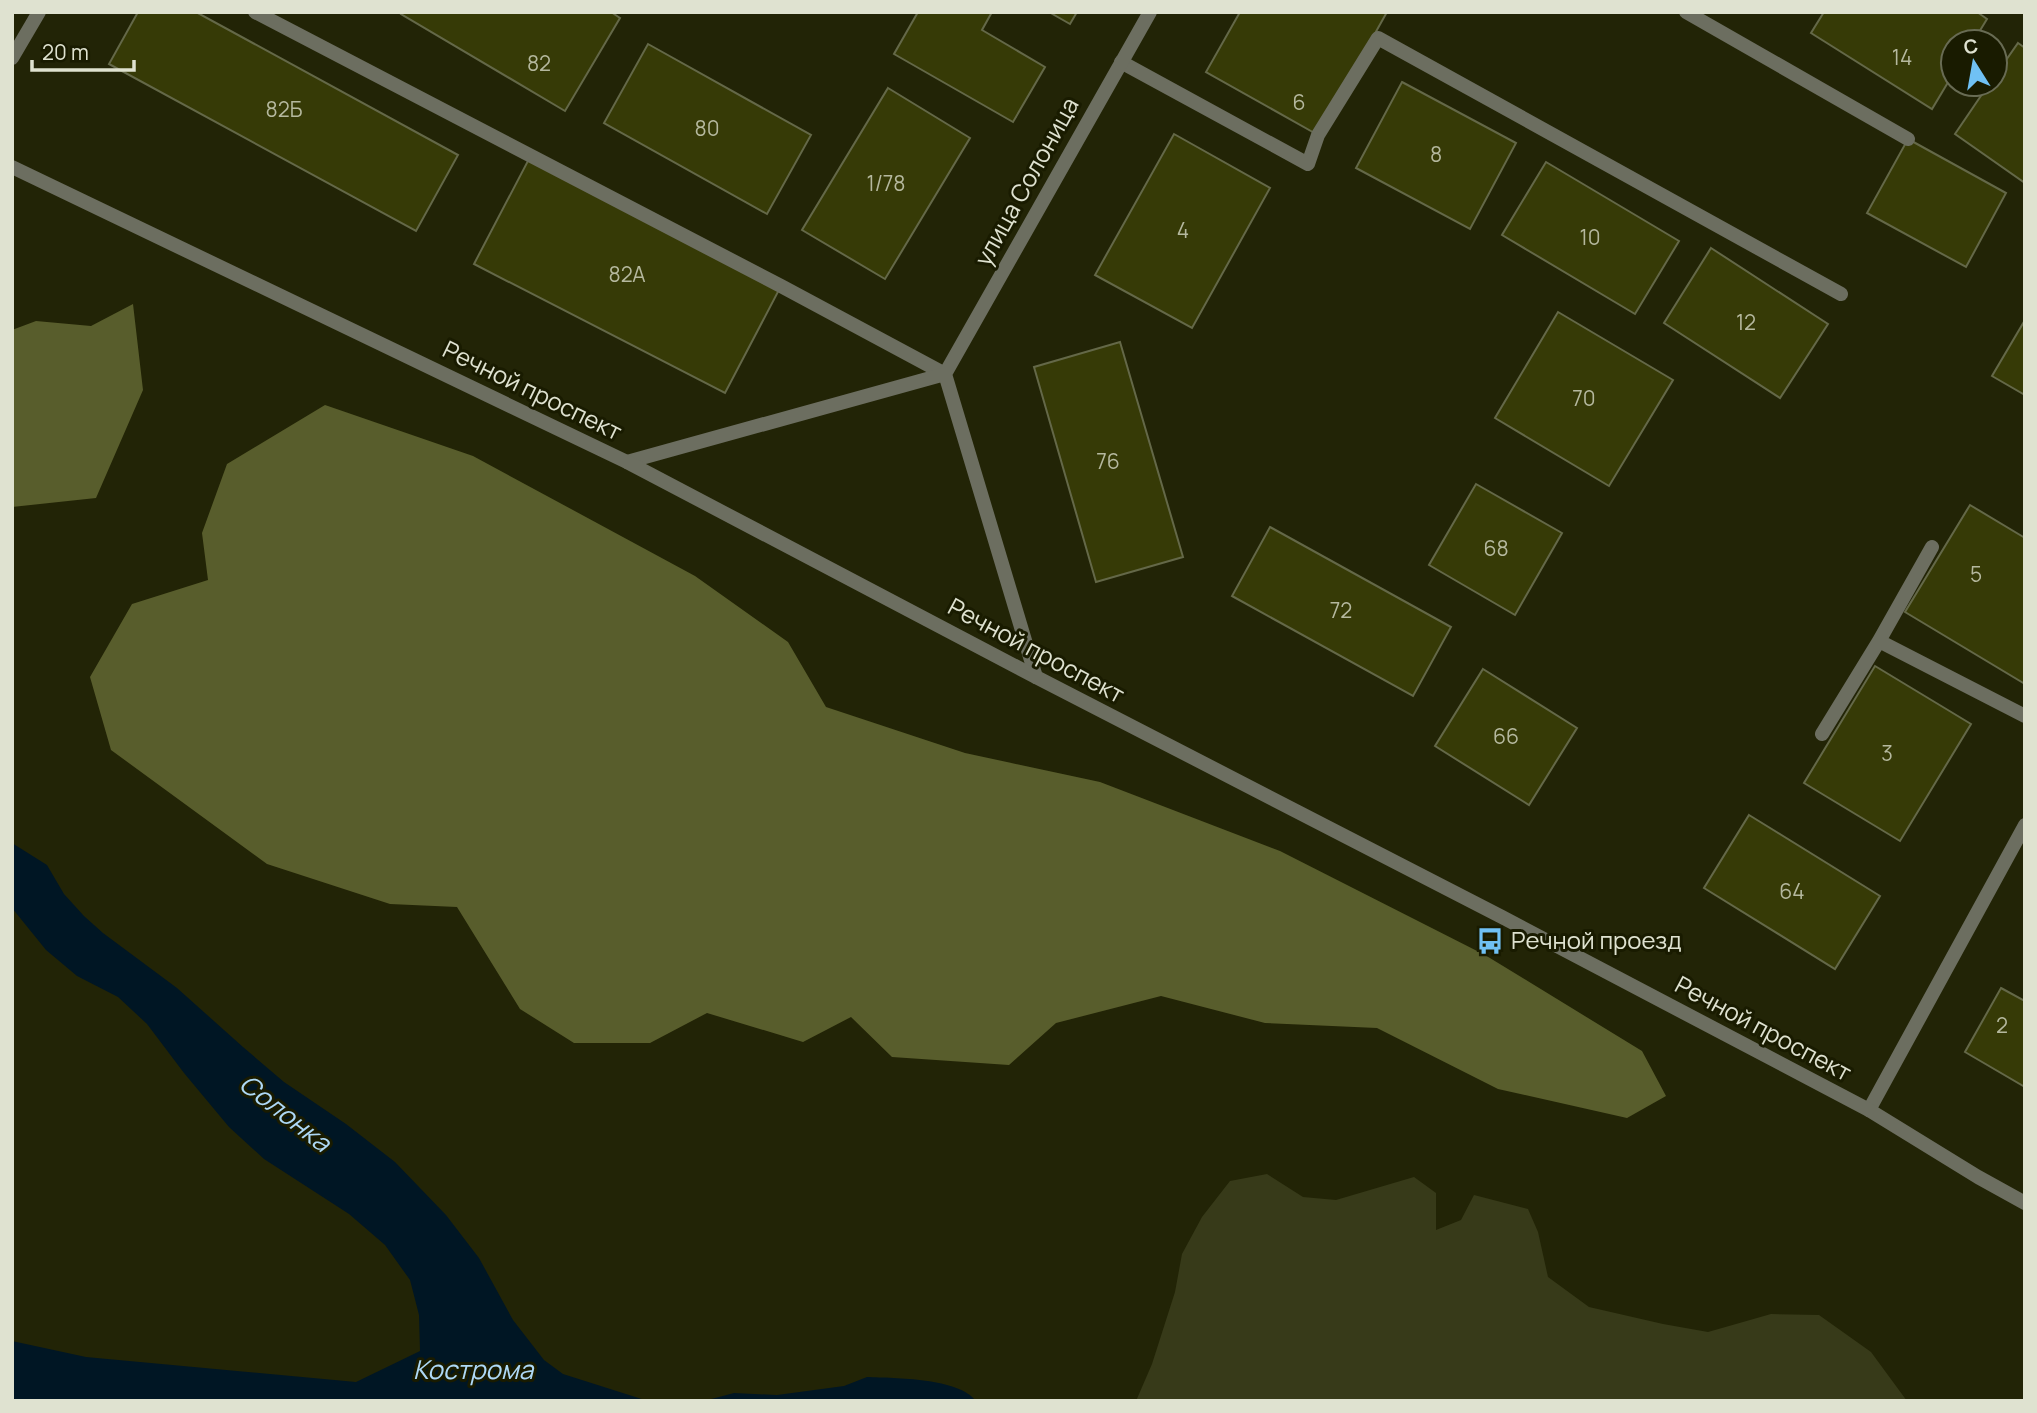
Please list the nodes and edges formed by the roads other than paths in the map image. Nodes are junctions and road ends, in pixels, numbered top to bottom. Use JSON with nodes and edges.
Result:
{"nodes":[{"id":1,"x":39,"y":12,"type":"edge"},
{"id":2,"x":255,"y":12,"type":"edge"},
{"id":3,"x":1150,"y":12,"type":"edge"},
{"id":4,"x":1686,"y":12,"type":"edge"},
{"id":5,"x":12,"y":58,"type":"edge"},
{"id":6,"x":1121,"y":62,"type":"junction"},
{"id":7,"x":1908,"y":139,"type":"dead end"},
{"id":8,"x":12,"y":167,"type":"edge"},
{"id":9,"x":1841,"y":294,"type":"dead end"},
{"id":10,"x":945,"y":374,"type":"junction"},
{"id":11,"x":627,"y":462,"type":"junction"},
{"id":12,"x":1932,"y":547,"type":"dead end"},
{"id":13,"x":1879,"y":641,"type":"junction"},
{"id":14,"x":1035,"y":677,"type":"junction"},
{"id":15,"x":2025,"y":716,"type":"edge"},
{"id":16,"x":1822,"y":734,"type":"dead end"},
{"id":17,"x":2025,"y":825,"type":"edge"},
{"id":18,"x":1869,"y":1110,"type":"junction"},
{"id":19,"x":2025,"y":1203,"type":"edge"}],
"edges":[{"from":1,"to":5,"type":"street"},
{"from":2,"to":10,"type":"street"},
{"from":3,"to":6,"type":"street","name":"улица Солоница"},
{"from":4,"to":7,"type":"street"},
{"from":6,"to":9,"type":"street"},
{"from":6,"to":10,"type":"street","name":"улица Солоница"},
{"from":8,"to":11,"type":"street","name":"Речной проспект"},
{"from":10,"to":11,"type":"street"},
{"from":10,"to":14,"type":"street"},
{"from":11,"to":14,"type":"street","name":"Речной проспект"},
{"from":12,"to":13,"type":"street"},
{"from":13,"to":15,"type":"street"},
{"from":13,"to":16,"type":"street"},
{"from":14,"to":18,"type":"street","name":"Речной проспект"},
{"from":17,"to":18,"type":"street"},
{"from":18,"to":19,"type":"street","name":"Речной проспект"}]}
